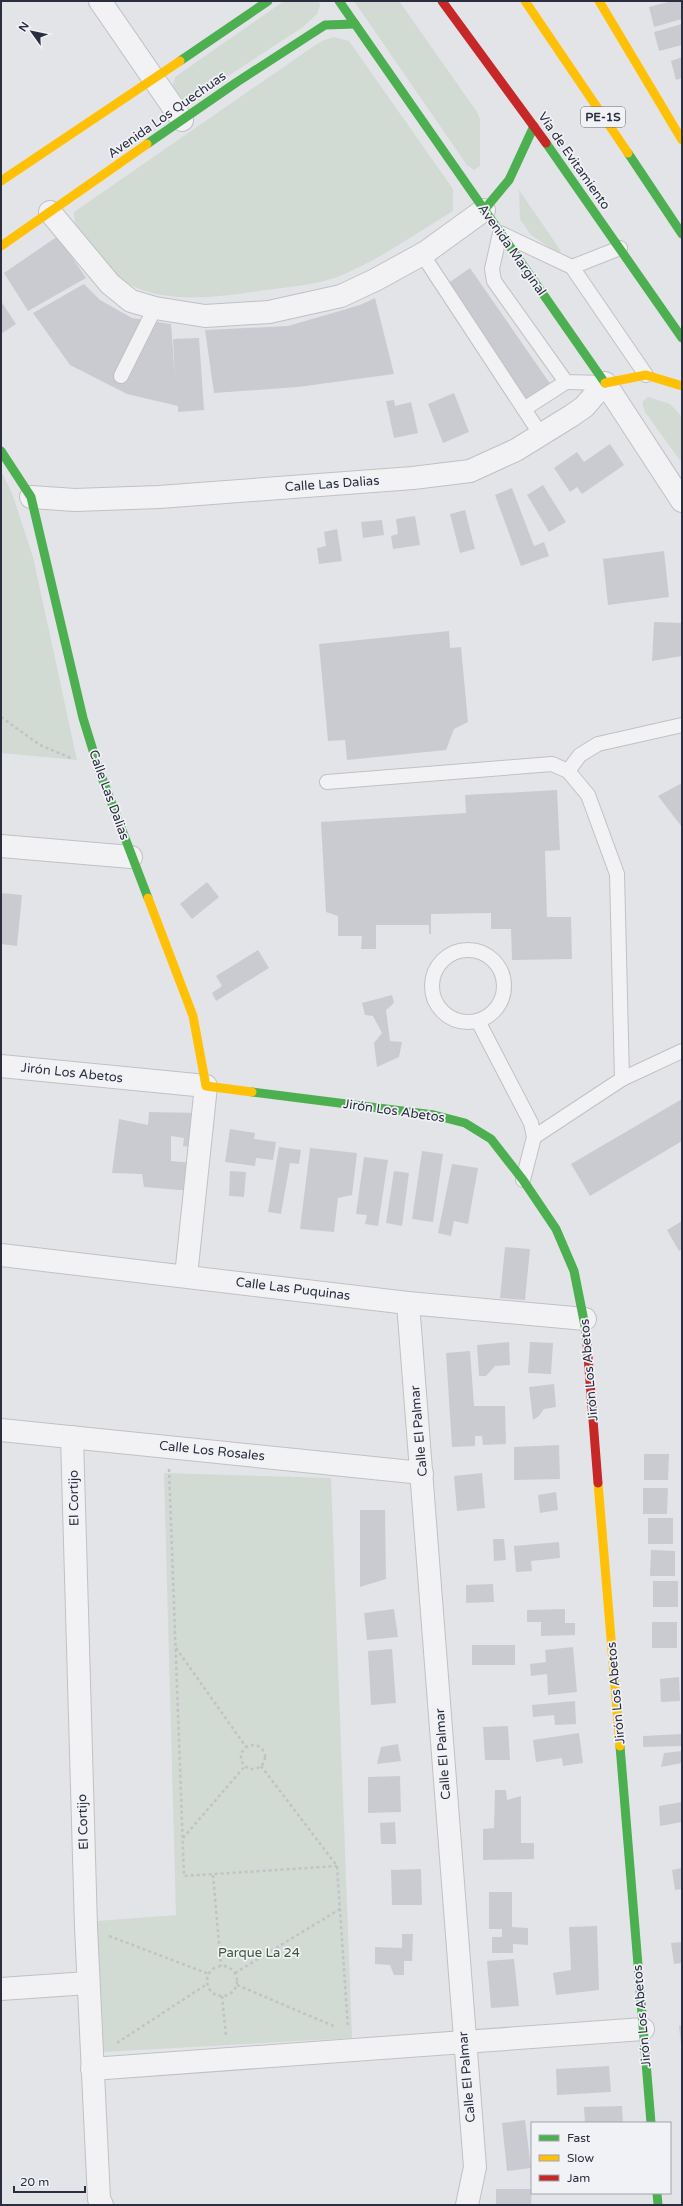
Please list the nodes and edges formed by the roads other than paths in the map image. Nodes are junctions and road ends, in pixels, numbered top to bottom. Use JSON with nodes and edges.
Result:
{"nodes":[{"id":1,"x":100,"y":1,"type":"edge"},
{"id":2,"x":268,"y":1,"type":"edge"},
{"id":3,"x":339,"y":1,"type":"edge"},
{"id":4,"x":442,"y":1,"type":"edge"},
{"id":5,"x":525,"y":1,"type":"edge"},
{"id":6,"x":601,"y":2,"type":"edge"},
{"id":7,"x":355,"y":24,"type":"junction"},
{"id":8,"x":153,"y":78,"type":"junction"},
{"id":9,"x":182,"y":120,"type":"junction"},
{"id":10,"x":534,"y":126,"type":"junction"},
{"id":11,"x":682,"y":140,"type":"edge"},
{"id":12,"x":1,"y":180,"type":"edge"},
{"id":13,"x":484,"y":210,"type":"junction"},
{"id":14,"x":50,"y":212,"type":"junction"},
{"id":15,"x":500,"y":234,"type":"junction"},
{"id":16,"x":682,"y":234,"type":"edge"},
{"id":17,"x":1,"y":246,"type":"edge"},
{"id":18,"x":620,"y":248,"type":"junction"},
{"id":19,"x":426,"y":252,"type":"junction"},
{"id":20,"x":572,"y":267,"type":"junction"},
{"id":21,"x":156,"y":308,"type":"junction"},
{"id":22,"x":682,"y":338,"type":"edge"},
{"id":23,"x":646,"y":375,"type":"junction"},
{"id":24,"x":121,"y":376,"type":"dead end"},
{"id":25,"x":566,"y":382,"type":"junction"},
{"id":26,"x":605,"y":383,"type":"junction"},
{"id":27,"x":682,"y":386,"type":"edge"},
{"id":28,"x":524,"y":409,"type":"junction"},
{"id":29,"x":541,"y":435,"type":"junction"},
{"id":30,"x":1,"y":451,"type":"edge"},
{"id":31,"x":31,"y":497,"type":"junction"},
{"id":32,"x":682,"y":501,"type":"edge"},
{"id":33,"x":682,"y":725,"type":"edge"},
{"id":34,"x":568,"y":770,"type":"junction"},
{"id":35,"x":326,"y":782,"type":"dead end"},
{"id":36,"x":1,"y":846,"type":"edge"},
{"id":37,"x":131,"y":857,"type":"junction"},
{"id":38,"x":478,"y":1021,"type":"junction"},
{"id":39,"x":682,"y":1051,"type":"edge"},
{"id":40,"x":1,"y":1066,"type":"edge"},
{"id":41,"x":622,"y":1079,"type":"junction"},
{"id":42,"x":206,"y":1086,"type":"junction"},
{"id":43,"x":534,"y":1137,"type":"junction"},
{"id":44,"x":523,"y":1180,"type":"junction"},
{"id":45,"x":1,"y":1255,"type":"edge"},
{"id":46,"x":186,"y":1276,"type":"junction"},
{"id":47,"x":408,"y":1303,"type":"junction"},
{"id":48,"x":585,"y":1319,"type":"junction"},
{"id":49,"x":1,"y":1430,"type":"edge"},
{"id":50,"x":72,"y":1437,"type":"junction"},
{"id":51,"x":422,"y":1473,"type":"junction"},
{"id":52,"x":88,"y":1983,"type":"junction"},
{"id":53,"x":1,"y":1989,"type":"edge"},
{"id":54,"x":643,"y":2029,"type":"junction"},
{"id":55,"x":464,"y":2042,"type":"junction"},
{"id":56,"x":92,"y":2064,"type":"junction"},
{"id":57,"x":651,"y":2122,"type":"edge"},
{"id":58,"x":657,"y":2194,"type":"edge"},
{"id":59,"x":102,"y":2205,"type":"edge"},
{"id":60,"x":467,"y":2205,"type":"edge"},
{"id":61,"x":658,"y":2205,"type":"edge"}],
"edges":[{"from":1,"to":8,"type":"street"},
{"from":2,"to":8,"type":"main road"},
{"from":3,"to":7,"type":"main road","name":"Avenida Marginal"},
{"from":4,"to":10,"type":"main road","name":"Vía de Evitamiento"},
{"from":5,"to":16,"type":"main road","number":"PE-1S"},
{"from":6,"to":11,"type":"main road"},
{"from":7,"to":9,"type":"main road","name":"Avenida Los Quechuas"},
{"from":7,"to":13,"type":"main road","name":"Avenida Marginal"},
{"from":8,"to":9,"type":"street"},
{"from":8,"to":12,"type":"main road"},
{"from":9,"to":14,"type":"main road","name":"Avenida Los Quechuas"},
{"from":10,"to":13,"type":"main road"},
{"from":10,"to":18,"type":"main road","name":"Vía de Evitamiento"},
{"from":13,"to":15,"type":"main road","name":"Avenida Marginal"},
{"from":13,"to":19,"type":"street"},
{"from":14,"to":17,"type":"main road","name":"Avenida Los Quechuas"},
{"from":14,"to":21,"type":"street"},
{"from":15,"to":20,"type":"lane"},
{"from":15,"to":25,"type":"lane"},
{"from":15,"to":26,"type":"main road","name":"Avenida Marginal"},
{"from":18,"to":20,"type":"lane"},
{"from":18,"to":22,"type":"main road","name":"Vía de Evitamiento"},
{"from":19,"to":21,"type":"street"},
{"from":19,"to":28,"type":"lane"},
{"from":20,"to":23,"type":"lane"},
{"from":21,"to":24,"type":"lane"},
{"from":23,"to":26,"type":"main road"},
{"from":23,"to":27,"type":"main road"},
{"from":25,"to":26,"type":"lane"},
{"from":25,"to":28,"type":"lane"},
{"from":26,"to":29,"type":"street","name":"Calle Las Dalias"},
{"from":26,"to":32,"type":"street","name":"Avenida Marginal"},
{"from":28,"to":29,"type":"lane"},
{"from":29,"to":31,"type":"street","name":"Calle Las Dalias"},
{"from":30,"to":31,"type":"main road","name":"Calle Las Dalias"},
{"from":31,"to":37,"type":"main road","name":"Calle Las Dalias"},
{"from":33,"to":34,"type":"lane"},
{"from":34,"to":35,"type":"lane"},
{"from":34,"to":41,"type":"lane"},
{"from":36,"to":37,"type":"street"},
{"from":37,"to":42,"type":"main road","name":"Calle Las Dalias"},
{"from":38,"to":38,"type":"lane"},
{"from":38,"to":43,"type":"lane"},
{"from":39,"to":41,"type":"lane"},
{"from":40,"to":42,"type":"street","name":"Jirón Los Abetos"},
{"from":41,"to":43,"type":"lane"},
{"from":42,"to":44,"type":"main road","name":"Jirón Los Abetos"},
{"from":42,"to":46,"type":"street"},
{"from":43,"to":44,"type":"lane"},
{"from":44,"to":48,"type":"main road","name":"Jirón Los Abetos"},
{"from":45,"to":46,"type":"street","name":"Calle Las Puquinas"},
{"from":46,"to":47,"type":"street","name":"Calle Las Puquinas"},
{"from":47,"to":48,"type":"street","name":"Calle Las Puquinas"},
{"from":47,"to":51,"type":"street","name":"Calle El Palmar"},
{"from":48,"to":54,"type":"main road","name":"Jirón Los Abetos"},
{"from":49,"to":50,"type":"street","name":"Calle Los Rosales"},
{"from":50,"to":51,"type":"street","name":"Calle Los Rosales"},
{"from":50,"to":52,"type":"street","name":"El Cortijo"},
{"from":51,"to":55,"type":"street","name":"Calle El Palmar"},
{"from":52,"to":53,"type":"street"},
{"from":52,"to":56,"type":"street","name":"El Cortijo"},
{"from":54,"to":55,"type":"street"},
{"from":54,"to":57,"type":"main road","name":"Jirón Los Abetos"},
{"from":55,"to":56,"type":"street"},
{"from":55,"to":60,"type":"street","name":"Calle El Palmar"},
{"from":56,"to":59,"type":"street","name":"El Cortijo"},
{"from":58,"to":61,"type":"main road"}]}
